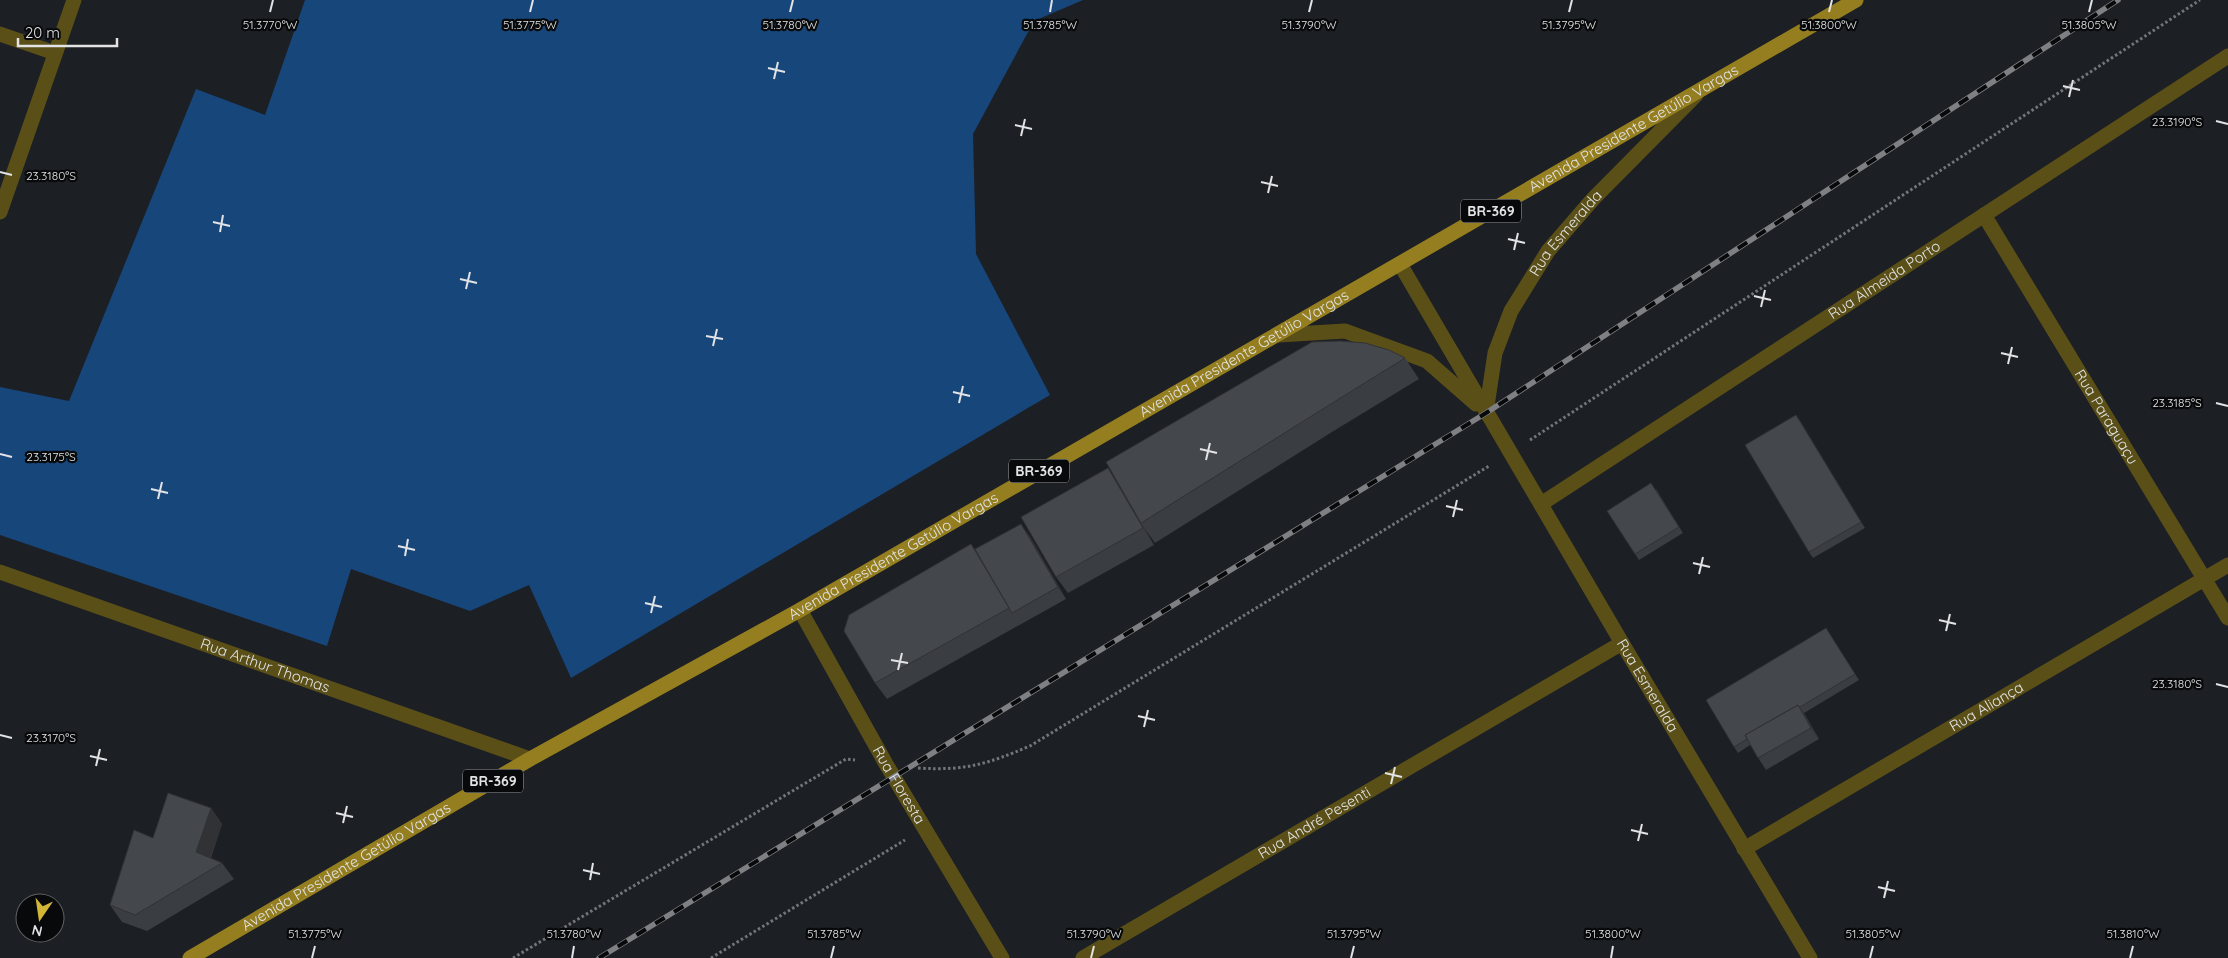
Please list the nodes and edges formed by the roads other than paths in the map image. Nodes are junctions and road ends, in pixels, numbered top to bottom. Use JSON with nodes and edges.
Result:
{"nodes":[{"id":1,"x":74,"y":0,"type":"edge"},
{"id":2,"x":1856,"y":0,"type":"edge"},
{"id":3,"x":0,"y":34,"type":"edge"},
{"id":4,"x":54,"y":54,"type":"junction"},
{"id":5,"x":2228,"y":56,"type":"edge"},
{"id":6,"x":1704,"y":88,"type":"junction"},
{"id":7,"x":0,"y":212,"type":"edge"},
{"id":8,"x":1984,"y":215,"type":"junction"},
{"id":9,"x":1400,"y":264,"type":"junction"},
{"id":10,"x":1279,"y":335,"type":"junction"},
{"id":11,"x":1486,"y":413,"type":"junction"},
{"id":12,"x":1541,"y":504,"type":"junction"},
{"id":13,"x":2228,"y":565,"type":"edge"},
{"id":14,"x":0,"y":572,"type":"edge"},
{"id":15,"x":2205,"y":579,"type":"junction"},
{"id":16,"x":800,"y":610,"type":"junction"},
{"id":17,"x":2228,"y":618,"type":"edge"},
{"id":18,"x":1622,"y":642,"type":"junction"},
{"id":19,"x":530,"y":759,"type":"junction"},
{"id":20,"x":1744,"y":849,"type":"junction"},
{"id":21,"x":190,"y":958,"type":"edge"},
{"id":22,"x":1002,"y":958,"type":"edge"},
{"id":23,"x":1083,"y":958,"type":"edge"},
{"id":24,"x":1810,"y":958,"type":"edge"}],
"edges":[{"from":1,"to":4,"type":"street"},
{"from":2,"to":6,"type":"main road","name":"Avenida Presidente Getúlio Vargas","number":"BR-369"},
{"from":3,"to":4,"type":"street"},
{"from":4,"to":7,"type":"street"},
{"from":5,"to":8,"type":"street","name":"Rua Almeida Porto"},
{"from":6,"to":9,"type":"main road","name":"Avenida Presidente Getúlio Vargas","number":"BR-369"},
{"from":6,"to":11,"type":"street","name":"Rua Esmeralda"},
{"from":8,"to":12,"type":"street","name":"Rua Almeida Porto"},
{"from":8,"to":15,"type":"street","name":"Rua Paraguaçu"},
{"from":9,"to":10,"type":"main road","name":"Avenida Presidente Getúlio Vargas","number":"BR-369"},
{"from":9,"to":11,"type":"street","name":"Rua Esmeralda"},
{"from":10,"to":11,"type":"street","name":"Rua Esmeralda"},
{"from":10,"to":16,"type":"main road","name":"Avenida Presidente Getúlio Vargas","number":"BR-369"},
{"from":11,"to":12,"type":"street","name":"Rua Esmeralda"},
{"from":12,"to":18,"type":"street","name":"Rua Esmeralda"},
{"from":13,"to":15,"type":"street","name":"Rua Aliança"},
{"from":14,"to":19,"type":"street","name":"Rua Arthur Thomas"},
{"from":15,"to":17,"type":"street","name":"Rua Paraguaçu"},
{"from":15,"to":20,"type":"street","name":"Rua Aliança"},
{"from":16,"to":19,"type":"main road","name":"Avenida Presidente Getúlio Vargas","number":"BR-369"},
{"from":16,"to":22,"type":"street","name":"Rua Floresta"},
{"from":18,"to":20,"type":"street","name":"Rua Esmeralda"},
{"from":18,"to":23,"type":"street","name":"Rua André Pesenti"},
{"from":19,"to":21,"type":"main road","name":"Avenida Presidente Getúlio Vargas","number":"BR-369"},
{"from":20,"to":24,"type":"street","name":"Rua Esmeralda"}]}
